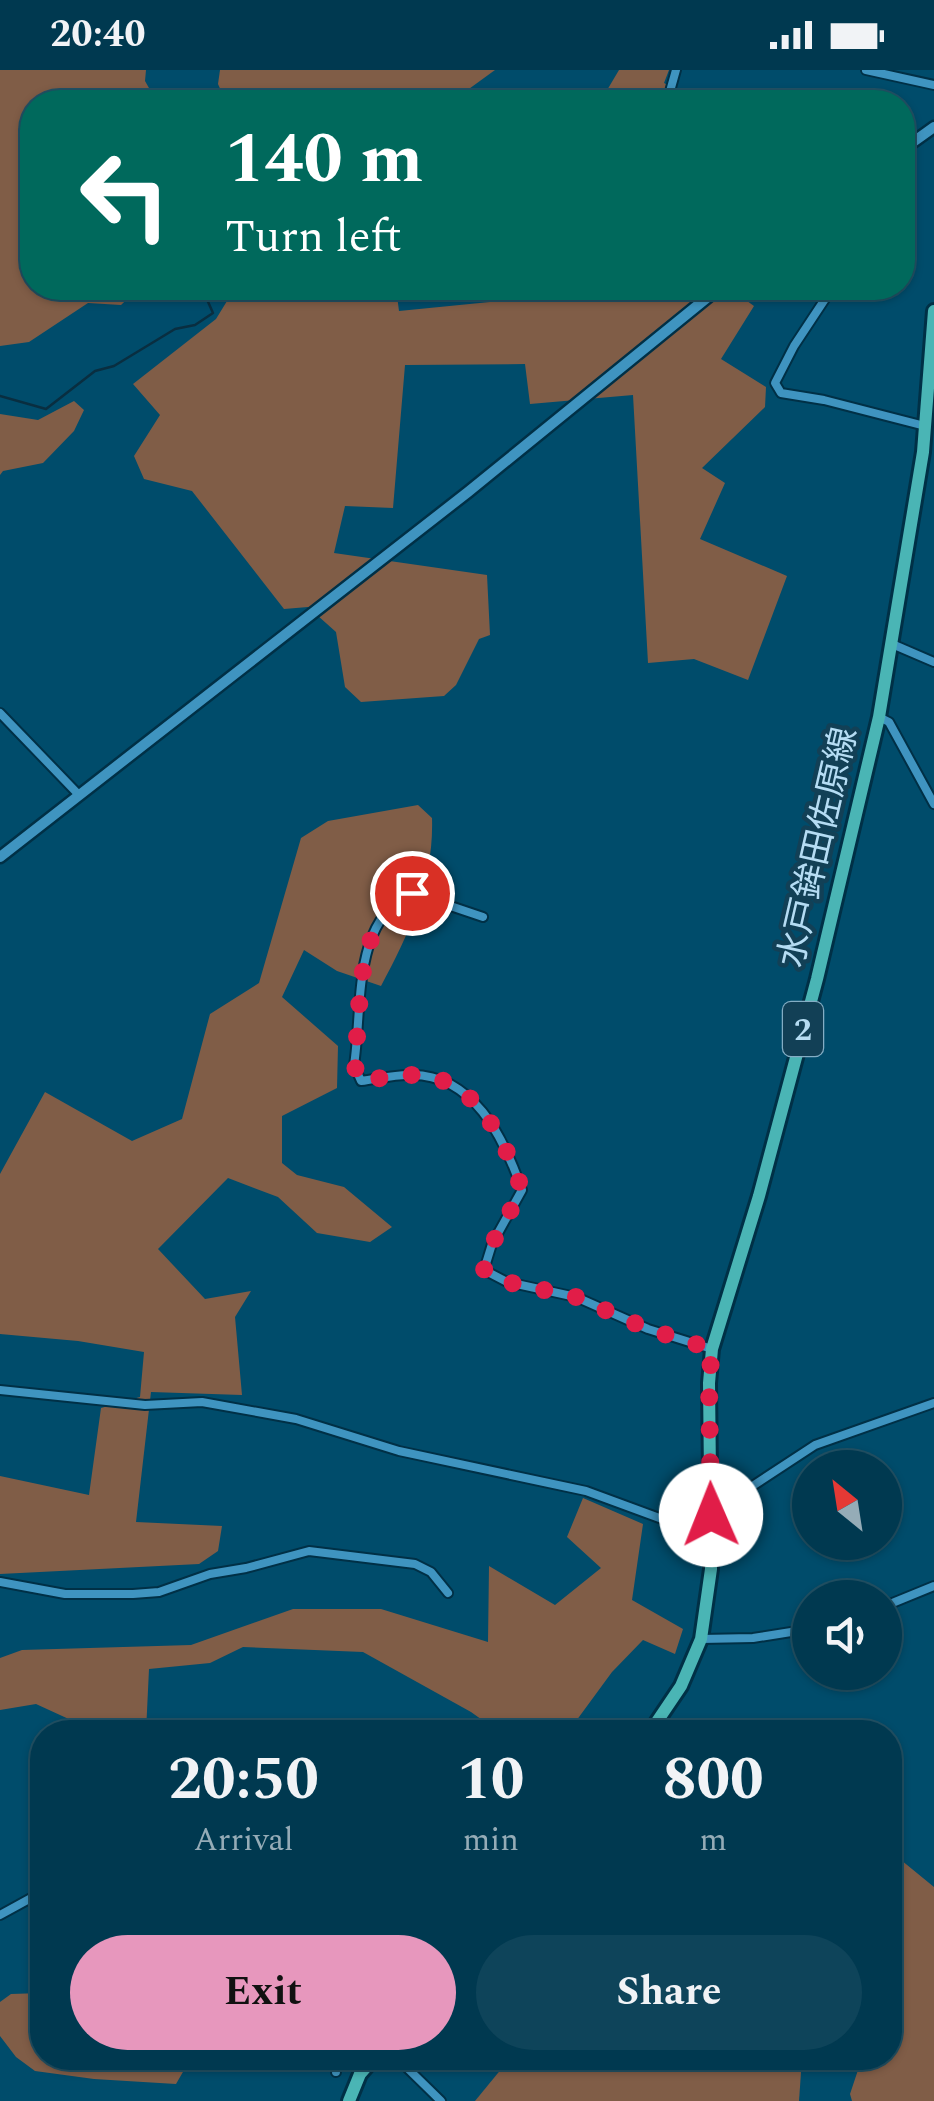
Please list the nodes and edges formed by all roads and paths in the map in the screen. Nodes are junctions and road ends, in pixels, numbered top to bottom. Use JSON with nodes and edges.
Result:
{"nodes":[{"id":1,"x":866,"y":70,"type":"edge"},
{"id":2,"x":934,"y":85,"type":"edge"},
{"id":3,"x":704,"y":300,"type":"edge"},
{"id":4,"x":824,"y":300,"type":"edge"},
{"id":5,"x":934,"y":311,"type":"edge"},
{"id":6,"x":931,"y":380,"type":"edge"},
{"id":7,"x":925,"y":426,"type":"junction"},
{"id":8,"x":929,"y":446,"type":"edge"},
{"id":9,"x":892,"y":644,"type":"junction"},
{"id":10,"x":934,"y":662,"type":"edge"},
{"id":11,"x":0,"y":713,"type":"edge"},
{"id":12,"x":879,"y":716,"type":"junction"},
{"id":13,"x":78,"y":796,"type":"junction"},
{"id":14,"x":934,"y":804,"type":"edge"},
{"id":15,"x":0,"y":856,"type":"edge"},
{"id":16,"x":483,"y":918,"type":"dead end"},
{"id":17,"x":712,"y":1349,"type":"junction"},
{"id":18,"x":0,"y":1390,"type":"edge"},
{"id":19,"x":934,"y":1403,"type":"edge"},
{"id":20,"x":711,"y":1494,"type":"junction"},
{"id":21,"x":711,"y":1537,"type":"junction"},
{"id":22,"x":0,"y":1582,"type":"edge"},
{"id":23,"x":934,"y":1586,"type":"edge"},
{"id":24,"x":448,"y":1593,"type":"dead end"},
{"id":25,"x":902,"y":1599,"type":"edge"},
{"id":26,"x":792,"y":1631,"type":"edge"},
{"id":27,"x":701,"y":1639,"type":"junction"},
{"id":28,"x":658,"y":1720,"type":"edge"},
{"id":29,"x":30,"y":1899,"type":"edge"},
{"id":30,"x":0,"y":1915,"type":"edge"},
{"id":31,"x":364,"y":2070,"type":"edge"},
{"id":32,"x":409,"y":2070,"type":"edge"},
{"id":33,"x":349,"y":2101,"type":"edge"},
{"id":34,"x":441,"y":2101,"type":"edge"}],
"edges":[{"from":1,"to":2,"type":"street"},
{"from":3,"to":13,"type":"street"},
{"from":4,"to":7,"type":"street"},
{"from":5,"to":6,"type":"main road","name":"水戸鉾田佐原線","number":"2"},
{"from":6,"to":7,"type":"main road","name":"水戸鉾田佐原線","number":"2"},
{"from":7,"to":8,"type":"main road","name":"水戸鉾田佐原線","number":"2"},
{"from":8,"to":9,"type":"main road","name":"水戸鉾田佐原線","number":"2"},
{"from":9,"to":10,"type":"street"},
{"from":9,"to":12,"type":"main road","name":"水戸鉾田佐原線","number":"2"},
{"from":11,"to":13,"type":"street"},
{"from":12,"to":14,"type":"street"},
{"from":12,"to":17,"type":"main road","name":"水戸鉾田佐原線","number":"2"},
{"from":13,"to":15,"type":"street"},
{"from":16,"to":17,"type":"street"},
{"from":17,"to":20,"type":"main road","name":"水戸鉾田佐原線","number":"2"},
{"from":18,"to":21,"type":"street"},
{"from":19,"to":20,"type":"street"},
{"from":20,"to":21,"type":"main road","name":"水戸鉾田佐原線","number":"2"},
{"from":21,"to":27,"type":"main road","name":"水戸鉾田佐原線","number":"2"},
{"from":22,"to":24,"type":"street"},
{"from":23,"to":25,"type":"street"},
{"from":26,"to":27,"type":"street"},
{"from":27,"to":28,"type":"main road","name":"水戸鉾田佐原線","number":"2"},
{"from":29,"to":30,"type":"street"},
{"from":31,"to":33,"type":"main road"},
{"from":32,"to":34,"type":"street"}]}
